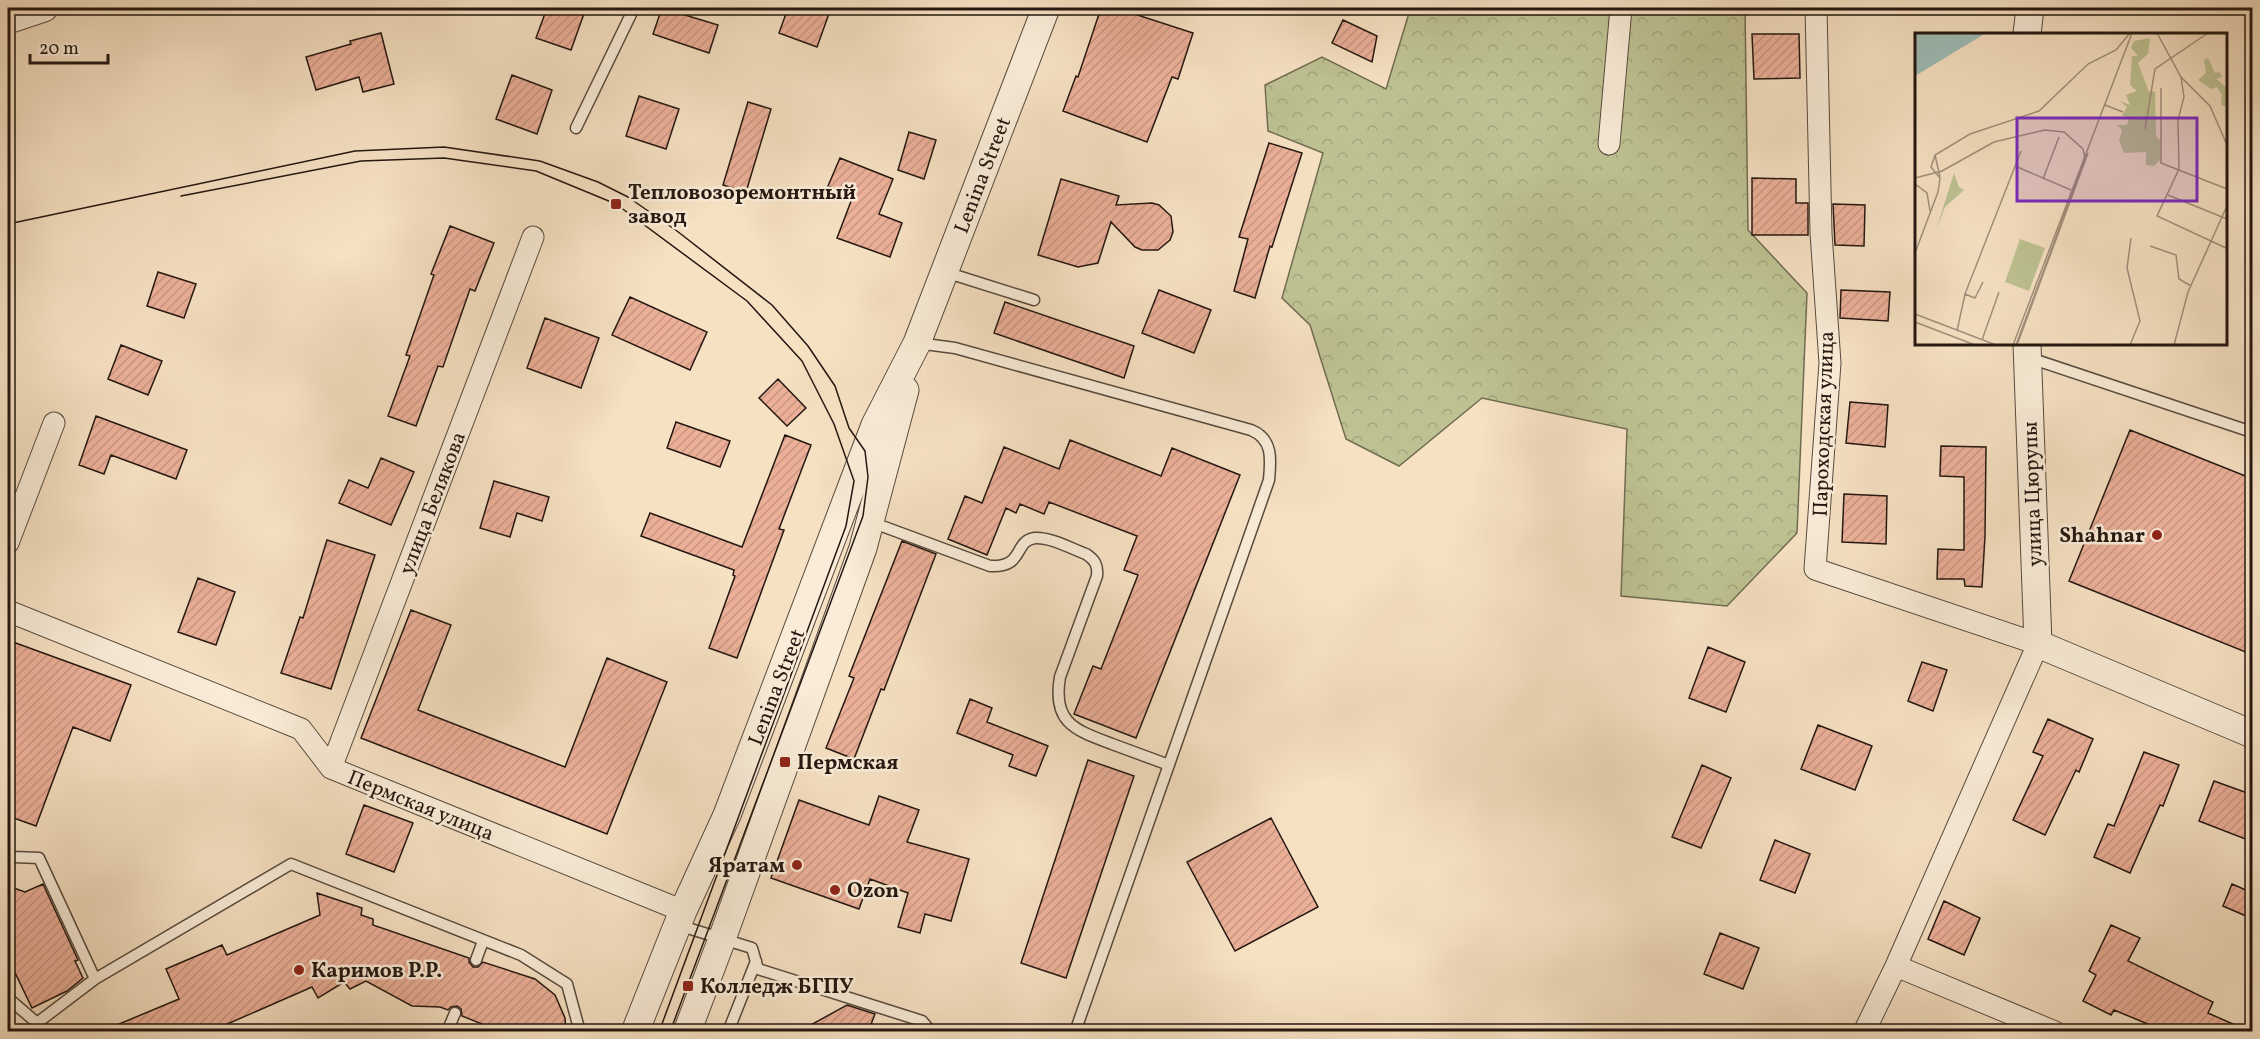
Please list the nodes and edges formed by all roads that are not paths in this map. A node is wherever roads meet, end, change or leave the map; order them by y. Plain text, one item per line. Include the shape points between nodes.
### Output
1 (44, 8) edge
2 (634, 8) edge
3 (1046, 8) edge
4 (1622, 8) edge
5 (1816, 8) edge
6 (2030, 8) edge
7 (8, 20) edge
8 (2027, 33) edge
9 (576, 128) dead end
10 (1609, 144) dead end
11 (532, 237) dead end
12 (945, 272) junction
13 (1034, 300) dead end
14 (917, 343) junction
15 (2027, 350) edge
16 (54, 423) dead end
17 (2253, 432) edge
18 (871, 522) junction
19 (8, 543) edge
20 (8, 611) edge
21 (2038, 644) junction
22 (2253, 734) edge
23 (1169, 765) junction
24 (331, 768) junction
25 (8, 854) edge
26 (680, 918) junction
27 (722, 939) junction
28 (483, 941) junction
29 (476, 960) dead end
30 (756, 961) junction
31 (1896, 966) junction
32 (95, 979) junction
33 (8, 998) edge
34 (455, 1013) dead end
35 (38, 1027) edge
36 (447, 1032) edge
37 (580, 1032) edge
38 (634, 1032) edge
39 (687, 1032) edge
40 (728, 1032) edge
41 (928, 1032) edge
42 (1075, 1032) edge
43 (1863, 1032) edge
44 (2055, 1032) edge

1 - 7 street
2 - 9 lane
3 - 12 street, Lenina Street
4 - 10 street
5 - 21 street, Пароходская улица via 1821,233 1830,363 1815,569
6 - 8 street
11 - 24 street, улица Белякова
12 - 13 lane
12 - 14 street, Lenina Street
14 - 18 street, Lenina Street
14 - 23 lane via 955,348 1251,430 1264,437 1269,446 1269,480
14 - 26 street, Lenina Street via 875,425 727,815
15 - 17 lane
15 - 21 street, улица Цюрупы
16 - 19 street
18 - 23 lane via 990,566 1011,562 1020,547 1038,538 1093,558 1097,576 1060,677 1060,707 1078,731
18 - 27 street, Lenina Street
20 - 24 street, Пермская улица via 301,729
21 - 22 street
21 - 31 street
23 - 42 lane
24 - 26 street, Пермская улица
25 - 32 lane via 39,858
26 - 27 lane
26 - 38 street, Lenina Street
27 - 30 lane via 752,948
27 - 39 street, Lenina Street
28 - 29 lane
28 - 32 lane via 291,864
28 - 37 lane via 521,956 567,984
30 - 40 lane
30 - 41 lane via 758,969 922,1021
31 - 43 street
31 - 44 street
32 - 35 lane
33 - 35 lane
34 - 36 lane

